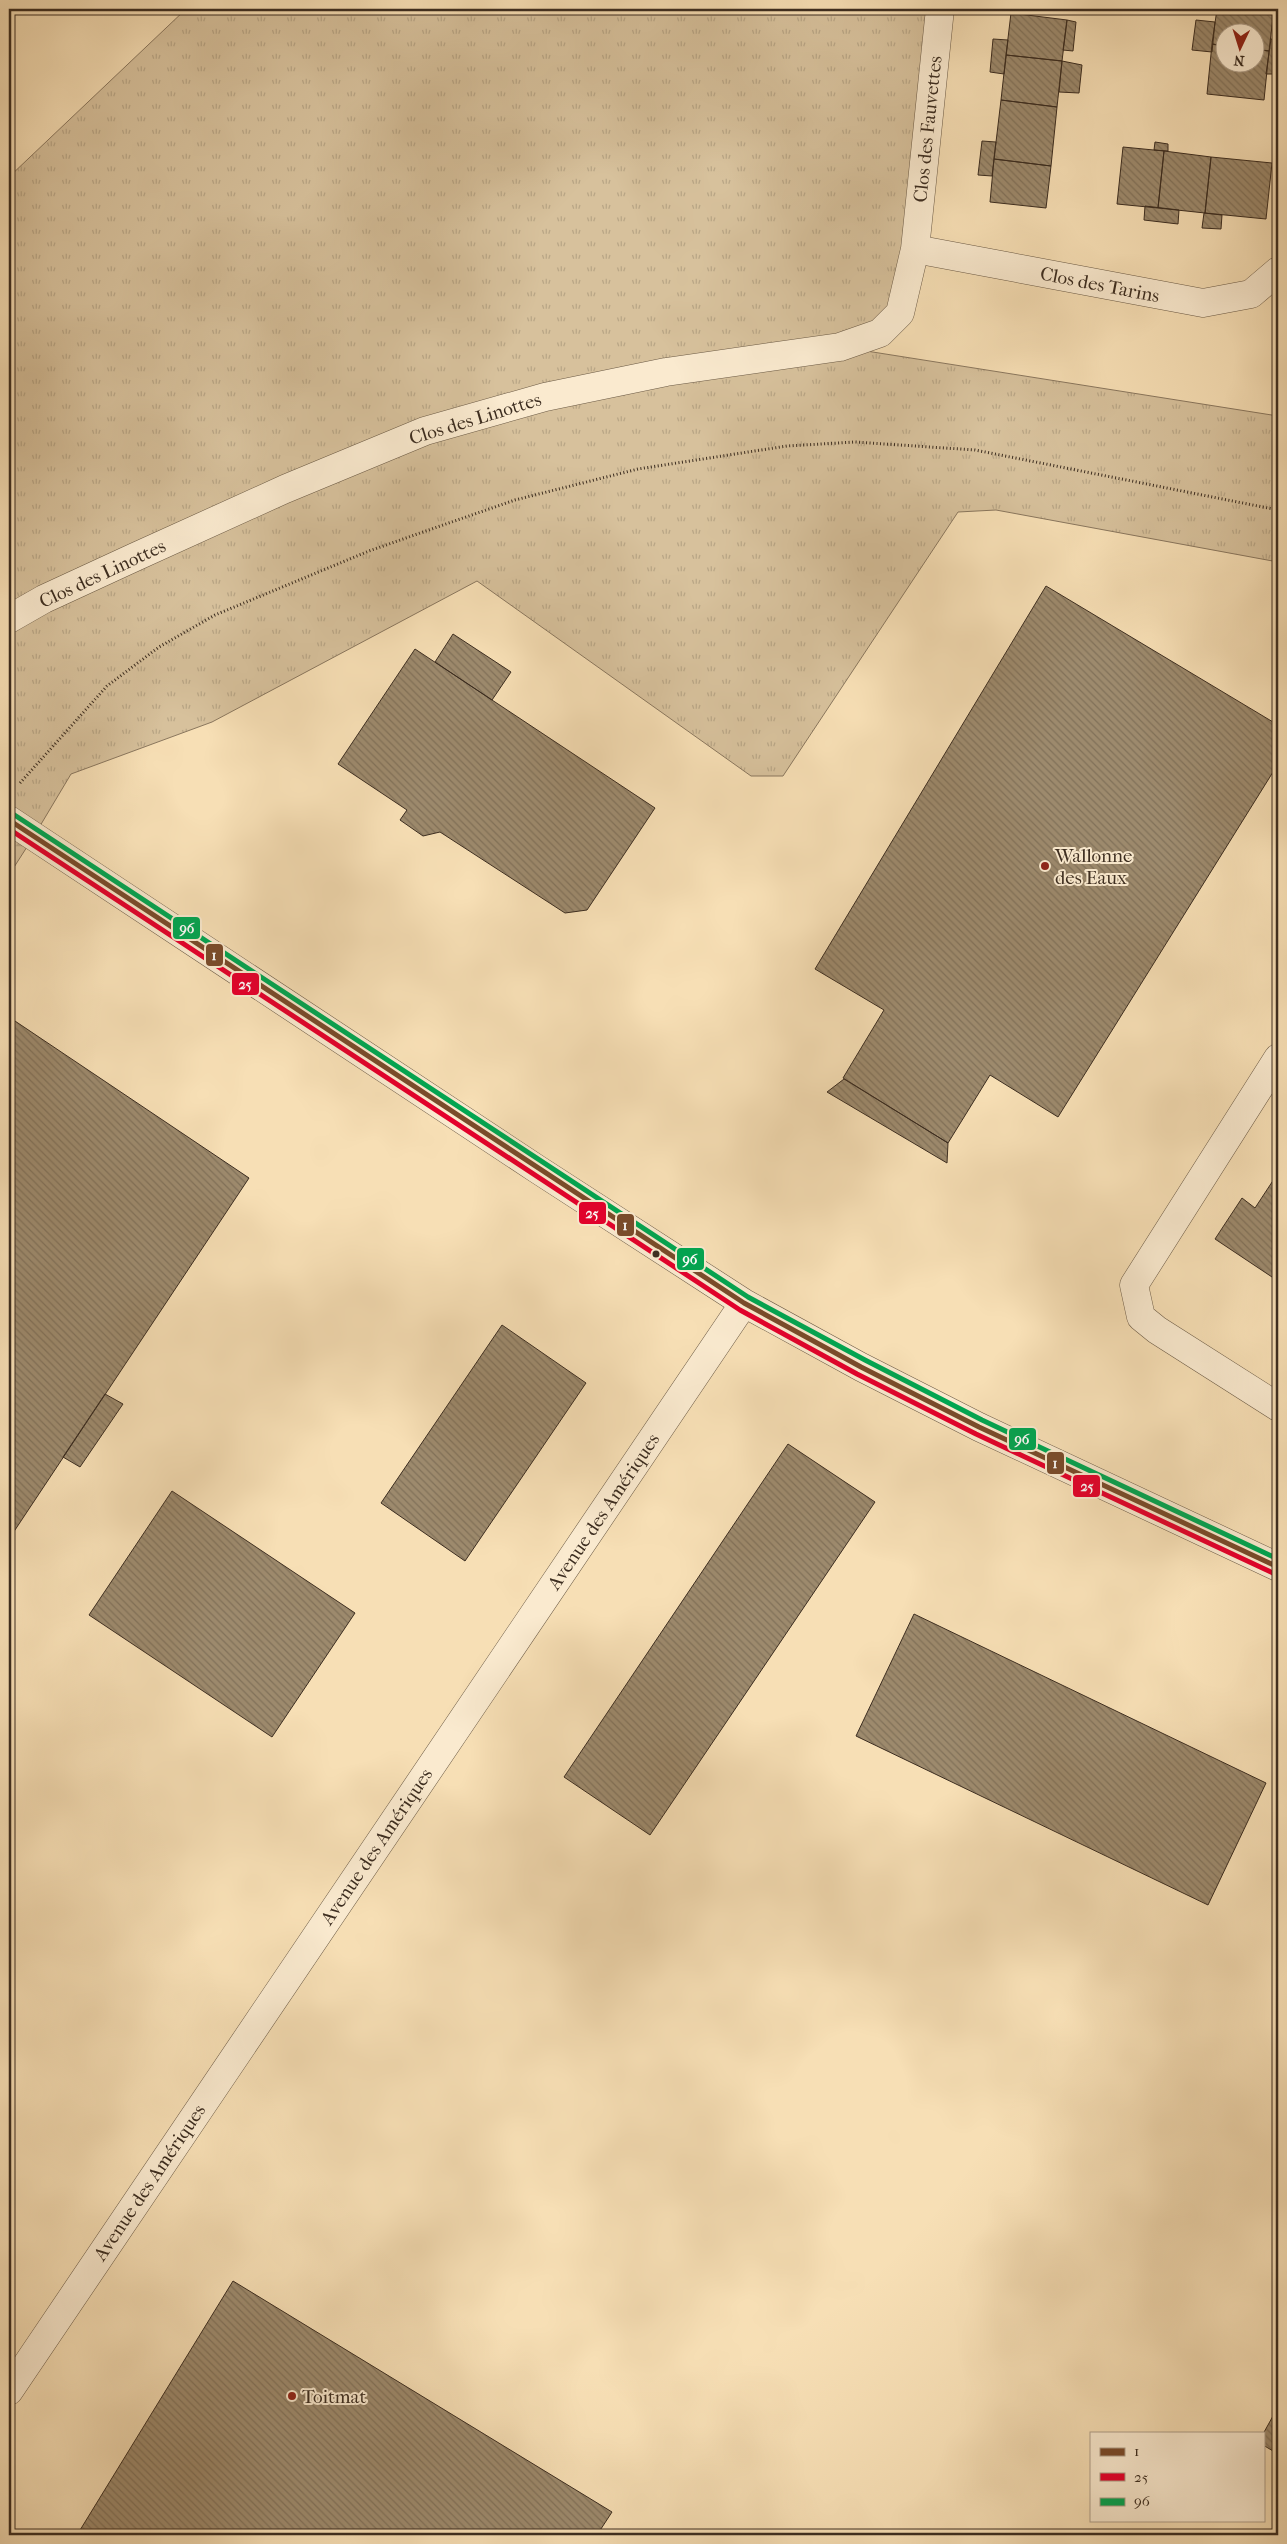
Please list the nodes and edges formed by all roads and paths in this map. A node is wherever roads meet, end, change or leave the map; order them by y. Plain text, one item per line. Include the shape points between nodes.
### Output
1 (940, 9) edge
2 (915, 249) junction
3 (1278, 271) edge
4 (1278, 510) edge
5 (9, 619) edge
6 (15, 788) dead end
7 (9, 820) edge
8 (1278, 1058) edge
9 (744, 1302) junction
10 (1278, 1407) edge
11 (1278, 1567) edge
12 (9, 2391) edge

1 - 2 street, Clos des Fauvettes
2 - 3 street, Clos des Tarins via 1203,303 1251,294
2 - 5 street, Clos des Linottes via 900,313 880,333 840,347 666,372 545,398 425,430 276,493 77,584
4 - 6 path via 975,450 855,442 786,446 638,469 523,498 443,525 369,551 215,615 159,647 107,686
7 - 9 street
8 - 10 street via 1134,1285 1141,1317
9 - 11 street via 979,1427
9 - 12 street, Avenue des Amériques

